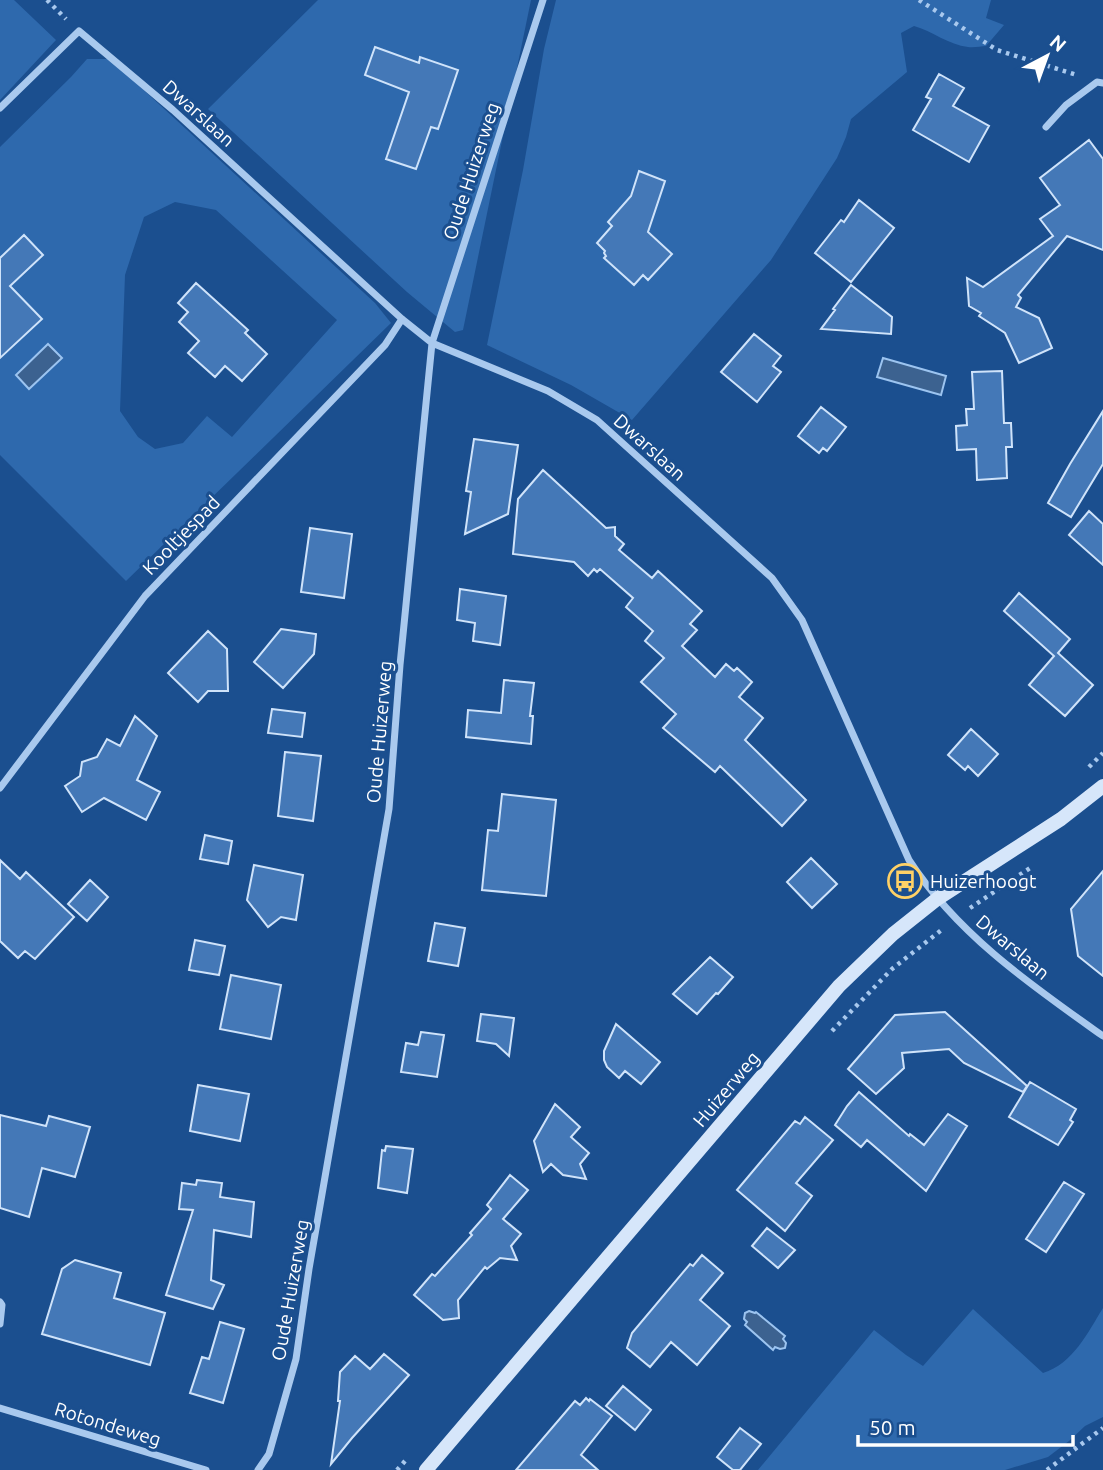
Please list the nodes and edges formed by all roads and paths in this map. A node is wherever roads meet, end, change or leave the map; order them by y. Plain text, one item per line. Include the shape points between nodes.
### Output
1 (47, 0) edge
2 (543, 0) edge
3 (919, 0) edge
4 (79, 31) junction
5 (1100, 82) edge
6 (0, 108) edge
7 (1046, 128) dead end
8 (402, 319) junction
9 (432, 343) junction
10 (1103, 786) edge
11 (0, 788) edge
12 (1041, 860) dead end
13 (937, 899) junction
14 (956, 919) junction
15 (831, 1032) dead end
16 (1103, 1035) edge
17 (0, 1301) edge
18 (0, 1324) edge
19 (0, 1408) edge
20 (1103, 1428) edge
21 (206, 1470) edge
22 (258, 1470) edge
23 (426, 1470) edge
24 (1047, 1470) edge

1 - 4 path
2 - 9 street, Oude Huizerweg
3 - 5 path via 997,50
4 - 6 street
4 - 8 street, Dwarslaan via 173,110
5 - 7 street via 1066,105
8 - 9 street, Dwarslaan
8 - 11 street, Kooltjespad via 385,345 145,596
9 - 13 street, Dwarslaan via 548,391 597,421 772,578 802,620 909,860
9 - 22 street, Oude Huizerweg via 388,809 296,1359 269,1454
10 - 13 main road, Huizerweg
12 - 14 path
13 - 14 street, Dwarslaan
13 - 23 main road, Huizerweg via 839,986
14 - 15 path via 892,969
14 - 16 street, Dwarslaan via 1022,979
17 - 18 street
19 - 21 street, Rotondeweg
20 - 24 path

